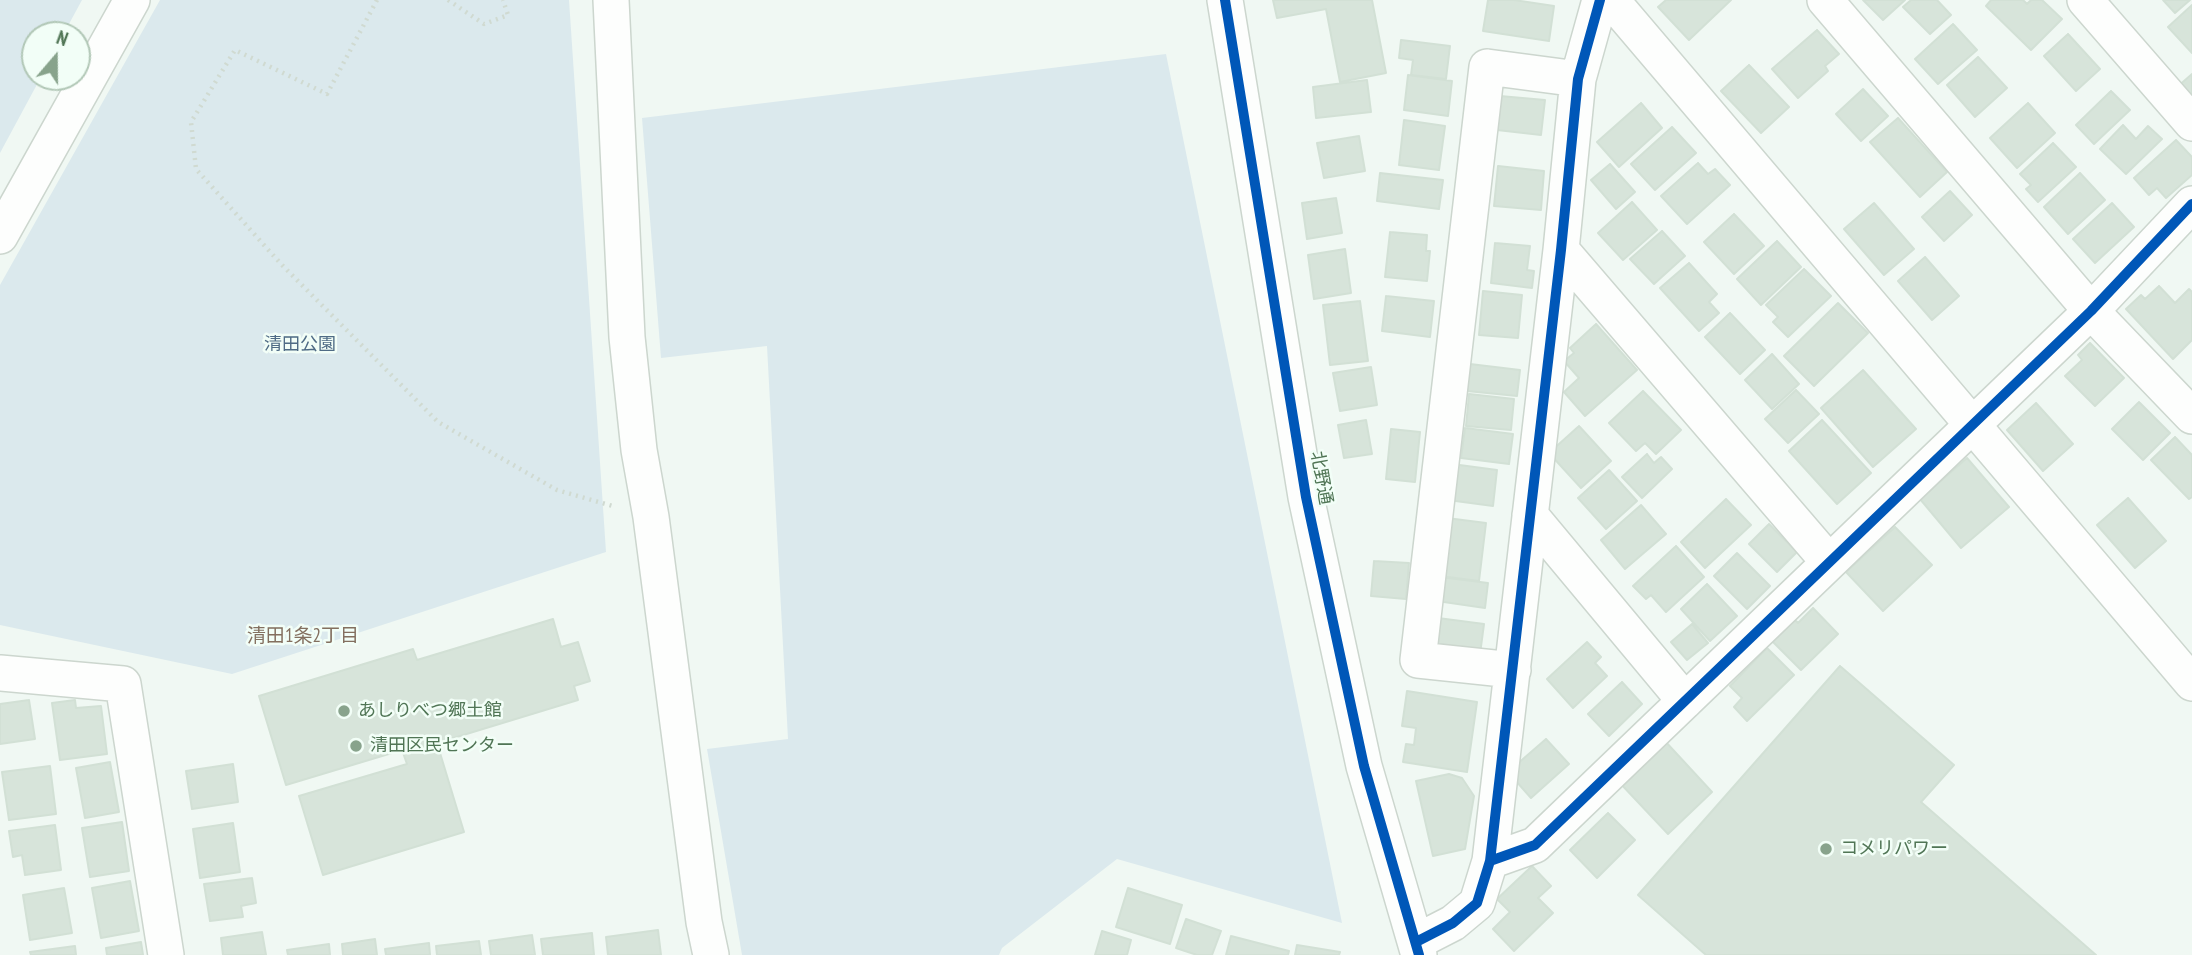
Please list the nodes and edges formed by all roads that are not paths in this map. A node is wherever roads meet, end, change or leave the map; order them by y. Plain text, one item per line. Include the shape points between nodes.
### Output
1 (132, 0) edge
2 (611, 0) edge
3 (1225, 0) edge
4 (1825, 0) edge
5 (2085, 0) edge
6 (1611, 4) edge
7 (1578, 79) junction
8 (2192, 123) edge
9 (2192, 204) edge
10 (0, 236) edge
11 (1561, 250) junction
12 (2091, 311) junction
13 (2192, 416) edge
14 (1973, 424) junction
15 (1530, 515) junction
16 (1829, 562) junction
17 (1513, 670) junction
18 (0, 673) edge
19 (2192, 683) edge
20 (1685, 701) junction
21 (1490, 861) junction
22 (1418, 949) edge
23 (166, 955) edge
24 (712, 955) edge

1 - 10 street
2 - 24 street via 627,337 639,450
3 - 22 street, 北野通 via 1306,497 1364,766
4 - 12 street
5 - 8 street
6 - 7 street
6 - 14 street
7 - 11 street
7 - 17 street via 1487,67 1418,660
9 - 12 street
11 - 15 street
11 - 16 street
12 - 13 street
12 - 14 street
14 - 16 street
14 - 19 street
15 - 17 street
15 - 20 street
16 - 20 street
17 - 21 street
18 - 23 street via 122,684
20 - 21 street via 1535,845
21 - 22 street via 1476,903

